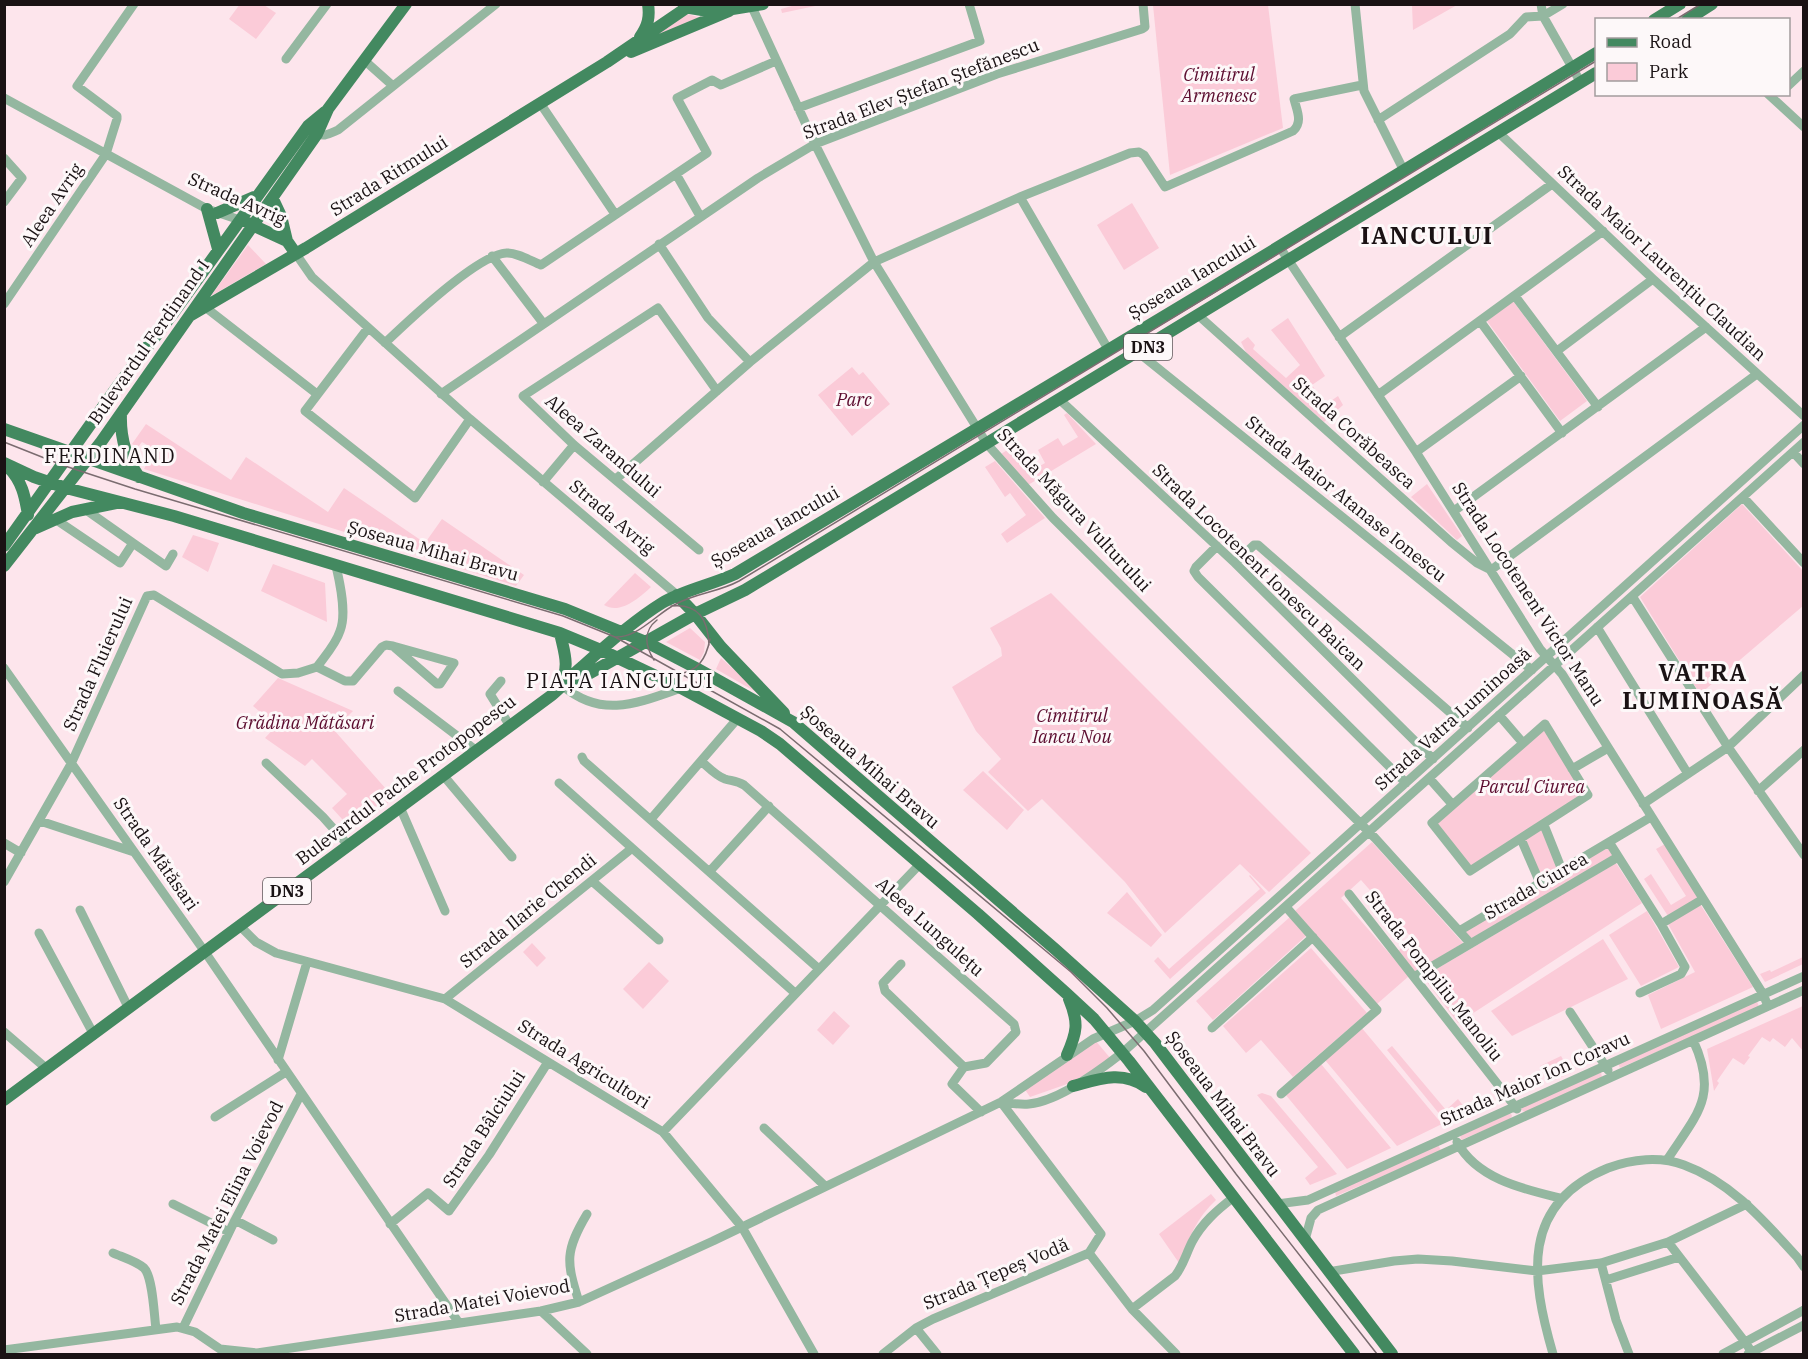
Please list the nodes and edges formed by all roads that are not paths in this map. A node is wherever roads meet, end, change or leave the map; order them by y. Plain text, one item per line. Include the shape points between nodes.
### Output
1 (134, 4) edge
2 (327, 4) edge
3 (406, 4) edge
4 (496, 4) edge
5 (648, 4) edge
6 (969, 4) edge
7 (1143, 4) edge
8 (1355, 4) edge
9 (1541, 4) edge
10 (1563, 4) edge
11 (1680, 4) edge
12 (1712, 4) edge
13 (686, 6) edge
14 (757, 6) edge
15 (729, 11) junction
16 (1543, 16) junction
17 (1657, 18) edge
18 (1690, 18) edge
19 (633, 44) junction
20 (1595, 54) edge
21 (286, 59) dead end
22 (364, 60) junction
23 (776, 61) junction
24 (608, 62) junction
25 (1573, 67) junction
26 (1803, 71) edge
27 (1595, 74) edge
28 (1581, 82) junction
29 (1790, 84) edge
30 (392, 85) junction
31 (1362, 85) junction
32 (1774, 96) edge
33 (4, 98) edge
34 (540, 103) junction
35 (798, 108) junction
36 (1378, 120) junction
37 (1803, 127) edge
38 (313, 130) junction
39 (1498, 133) junction
40 (815, 144) junction
41 (106, 154) junction
42 (4, 158) edge
43 (1404, 171) junction
44 (676, 174) junction
45 (1552, 184) junction
46 (258, 195) junction
47 (1020, 197) junction
48 (273, 199) junction
49 (4, 202) edge
50 (212, 211) junction
51 (615, 214) junction
52 (700, 216) junction
53 (240, 219) junction
54 (254, 225) junction
55 (1604, 231) junction
56 (287, 241) junction
57 (659, 244) junction
58 (1279, 246) junction
59 (218, 249) junction
60 (296, 254) junction
61 (492, 256) junction
62 (1288, 261) junction
63 (874, 262) junction
64 (1653, 279) junction
65 (1515, 296) junction
66 (4, 304) edge
67 (205, 307) junction
68 (1199, 316) junction
69 (187, 318) junction
70 (1480, 321) junction
71 (543, 323) junction
72 (1706, 327) junction
73 (368, 328) junction
74 (1339, 337) junction
75 (385, 343) junction
76 (1108, 349) junction
77 (1557, 351) junction
78 (1139, 353) junction
79 (750, 362) junction
80 (1757, 374) junction
81 (1521, 376) junction
82 (717, 391) junction
83 (317, 394) junction
84 (441, 394) junction
85 (1378, 395) junction
86 (1060, 400) junction
87 (1598, 407) junction
88 (121, 414) junction
89 (1803, 416) edge
90 (470, 419) junction
91 (1803, 425) edge
92 (4, 429) edge
93 (976, 429) junction
94 (1562, 433) junction
95 (1803, 442) edge
96 (987, 444) junction
97 (574, 445) junction
98 (1416, 452) junction
99 (1792, 452) junction
100 (71, 453) junction
101 (89, 458) junction
102 (4, 463) edge
103 (1803, 464) edge
104 (139, 477) junction
105 (616, 479) junction
106 (543, 482) junction
107 (49, 483) junction
108 (66, 488) junction
109 (1743, 496) junction
110 (123, 502) junction
111 (1454, 511) junction
112 (88, 512) dead end
113 (28, 515) junction
114 (55, 519) junction
115 (31, 530) junction
116 (133, 543) junction
117 (6, 544) edge
118 (1217, 546) junction
119 (699, 550) dead end
120 (173, 554) dead end
121 (1235, 563) junction
122 (1803, 563) edge
123 (4, 566) edge
124 (336, 566) junction
125 (1491, 570) junction
126 (677, 595) junction
127 (1632, 596) junction
128 (718, 603) junction
129 (695, 614) junction
130 (1598, 627) junction
131 (622, 632) junction
132 (560, 633) junction
133 (710, 633) junction
134 (646, 642) junction
135 (393, 646) junction
136 (601, 650) junction
137 (617, 657) junction
138 (1548, 657) junction
139 (1555, 665) junction
140 (317, 667) junction
141 (4, 668) edge
142 (1532, 670) junction
143 (1803, 675) edge
144 (501, 681) dead end
145 (566, 684) junction
146 (681, 688) junction
147 (398, 691) dead end
148 (552, 695) junction
149 (1499, 716) junction
150 (738, 718) junction
151 (793, 722) junction
152 (510, 726) junction
153 (1468, 728) junction
154 (1523, 743) junction
155 (1728, 747) junction
156 (1608, 748) junction
157 (477, 751) junction
158 (1803, 752) edge
159 (582, 757) dead end
160 (1433, 759) junction
161 (701, 761) junction
162 (266, 763) dead end
163 (72, 764) junction
164 (1572, 769) junction
165 (1688, 774) junction
166 (443, 775) junction
167 (1429, 778) junction
168 (559, 783) dead end
169 (1406, 783) junction
170 (1758, 791) junction
171 (1452, 804) junction
172 (1643, 804) junction
173 (769, 806) junction
174 (400, 807) junction
175 (1651, 817) junction
176 (651, 819) junction
177 (40, 821) junction
178 (1361, 824) junction
179 (1544, 825) junction
180 (1369, 833) junction
181 (1521, 839) junction
182 (1608, 842) junction
183 (4, 843) edge
184 (348, 845) junction
185 (632, 849) junction
186 (134, 852) junction
187 (21, 853) junction
188 (1803, 855) edge
189 (512, 857) dead end
190 (1618, 857) junction
191 (920, 864) junction
192 (1562, 870) junction
193 (710, 871) junction
194 (592, 881) junction
195 (4, 882) edge
196 (1540, 883) junction
197 (1348, 894) dead end
198 (1703, 899) junction
199 (881, 905) junction
200 (1286, 907) junction
201 (80, 910) dead end
202 (446, 911) dead end
203 (1661, 924) junction
204 (240, 926) junction
205 (1459, 931) junction
206 (39, 933) dead end
207 (1313, 937) junction
208 (659, 940) dead end
209 (1470, 943) junction
210 (205, 952) junction
211 (307, 962) junction
212 (901, 964) dead end
213 (819, 969) junction
214 (1803, 976) edge
215 (1414, 977) junction
216 (1803, 990) edge
217 (795, 993) junction
218 (1066, 993) junction
219 (1640, 993) dead end
220 (1763, 994) junction
221 (445, 999) junction
222 (1768, 1006) junction
223 (129, 1009) junction
224 (1570, 1012) dead end
225 (1135, 1021) junction
226 (1119, 1028) joint
227 (1212, 1028) dead end
228 (4, 1032) edge
229 (1106, 1032) junction
230 (1146, 1033) junction
231 (94, 1035) junction
232 (1693, 1040) junction
233 (1133, 1044) joint
234 (1122, 1053) junction
235 (1067, 1055) junction
236 (278, 1060) junction
237 (548, 1062) junction
238 (1606, 1065) junction
239 (964, 1067) junction
240 (47, 1069) junction
241 (286, 1072) junction
242 (1611, 1077) junction
243 (1073, 1086) junction
244 (1153, 1092) junction
245 (301, 1094) junction
246 (1281, 1094) dead end
247 (4, 1100) edge
248 (1001, 1102) junction
249 (1515, 1106) junction
250 (981, 1112) junction
251 (215, 1117) dead end
252 (1521, 1118) junction
253 (764, 1128) dead end
254 (663, 1132) junction
255 (1453, 1134) junction
256 (1459, 1146) junction
257 (1667, 1160) junction
258 (825, 1186) junction
259 (1234, 1197) junction
260 (1560, 1198) junction
261 (173, 1204) dead end
262 (1277, 1204) junction
263 (1747, 1204) junction
264 (587, 1214) dead end
265 (235, 1220) junction
266 (390, 1224) junction
267 (742, 1227) junction
268 (229, 1232) junction
269 (273, 1240) dead end
270 (1305, 1240) junction
271 (1668, 1242) junction
272 (113, 1253) dead end
273 (1089, 1253) junction
274 (1678, 1257) junction
275 (1601, 1263) junction
276 (1803, 1267) edge
277 (1537, 1271) junction
278 (1328, 1272) junction
279 (1606, 1280) junction
280 (579, 1302) junction
281 (1132, 1309) junction
282 (1803, 1310) edge
283 (541, 1311) junction
284 (459, 1323) junction
285 (1803, 1324) edge
286 (183, 1328) junction
287 (916, 1328) junction
288 (156, 1329) junction
289 (1745, 1342) junction
290 (4, 1350) edge
291 (935, 1351) edge
292 (285, 1352) edge
293 (221, 1353) edge
294 (586, 1354) edge
295 (814, 1354) edge
296 (883, 1354) edge
297 (1176, 1354) edge
298 (1354, 1354) edge
299 (1392, 1354) edge
300 (1550, 1354) edge
301 (1629, 1354) edge
302 (1723, 1354) edge
303 (1750, 1354) edge

1 - 41 street, Aleea Avrig via 77,86 117,116
2 - 21 street
3 - 22 main road, Bulevardul Ferdinand I
4 - 30 street
5 - 19 main road via 646,28
6 - 35 street, Strada Elev Ștefan Ștefănescu via 980,41
7 - 40 street, Strada Elev Ștefan Ștefănescu via 1142,29 997,74
8 - 31 street
9 - 16 street
10 - 16 street
11 - 17 main road
12 - 18 main road
13 - 15 main road via 702,11
13 - 19 main road, Strada Ritmului
14 - 15 main road
14 - 23 street, Strada Măgura Vulturului
15 - 24 main road, Strada Ritmului
16 - 25 street
16 - 36 street via 1526,17 1510,34
19 - 24 main road, Strada Ritmului
20 - 25 main road, Șoseaua Iancului / DN3
22 - 30 street
22 - 38 main road, Bulevardul Ferdinand I
23 - 35 street, Strada Măgura Vulturului
23 - 44 street via 720,85 712,80 677,98 707,153
24 - 34 main road, Strada Ritmului
25 - 28 street
25 - 43 main road, Șoseaua Iancului / DN3
26 - 29 street
27 - 28 main road, Șoseaua Iancului / DN3
28 - 39 main road, Șoseaua Iancului / DN3
30 - 38 street via 338,130 325,135
31 - 36 street
31 - 47 street via 1294,99 1299,122 1293,131 1165,187 1144,155 1135,152
32 - 37 street
33 - 41 street, Strada Avrig
34 - 51 street
34 - 60 main road, Strada Ritmului
35 - 40 street, Strada Măgura Vulturului
36 - 43 street
38 - 46 main road, Bulevardul Ferdinand I
38 - 48 main road, Bulevardul Ferdinand I
39 - 45 street, Strada Maior Laurențiu Claudian
39 - 62 main road, Șoseaua Iancului / DN3
40 - 52 street, Strada Elev Ștefan Ștefănescu
40 - 63 street, Strada Măgura Vulturului
41 - 50 street, Strada Avrig
41 - 66 street, Aleea Avrig
42 - 49 street via 22,178
43 - 58 main road, Șoseaua Iancului / DN3
44 - 51 street
44 - 52 street
45 - 55 street, Strada Maior Laurențiu Claudian
45 - 74 street
46 - 50 main road
46 - 53 main road, Bulevardul Ferdinand I
47 - 63 street
47 - 76 street
48 - 54 main road, Bulevardul Ferdinand I
48 - 56 main road
50 - 53 street, Strada Avrig
50 - 59 main road
51 - 61 street via 541,265 508,252
52 - 57 street, Strada Elev Ștefan Ștefănescu
53 - 54 main road, Strada Avrig
53 - 59 main road, Bulevardul Ferdinand I
54 - 56 main road, Strada Avrig
54 - 69 main road, Bulevardul Ferdinand I
55 - 64 street, Strada Maior Laurențiu Claudian
55 - 65 street
56 - 60 main road, Strada Avrig
57 - 71 street, Strada Elev Ștefan Ștefănescu
57 - 79 street via 697,304
58 - 62 street, Strada Locotenent Victor Manu
58 - 76 main road, Șoseaua Iancului / DN3
59 - 100 main road, Bulevardul Ferdinand I
60 - 67 main road, Strada Ritmului
60 - 73 street, Strada Avrig via 312,277
61 - 71 street
61 - 75 street via 423,306
62 - 68 main road, Șoseaua Iancului / DN3
62 - 74 street, Strada Locotenent Victor Manu
63 - 79 street
63 - 93 street, Strada Măgura Vulturului
64 - 72 street, Strada Maior Laurențiu Claudian
64 - 77 street
65 - 70 street
65 - 77 street
67 - 69 main road, Strada Ritmului
67 - 83 street, Bulevardul Ferdinand I
68 - 78 main road, Șoseaua Iancului / DN3
68 - 125 street, Strada Corăbeasca via 1451,542
69 - 88 main road, Bulevardul Ferdinand I
70 - 81 street
70 - 85 street
71 - 84 street, Strada Elev Ștefan Ștefănescu
72 - 80 street, Strada Maior Laurențiu Claudian
72 - 87 street
73 - 75 street, Strada Avrig
73 - 83 street
74 - 85 street, Strada Locotenent Victor Manu
75 - 84 street, Strada Avrig
76 - 93 main road, Șoseaua Iancului / DN3
77 - 87 street
78 - 86 main road, Șoseaua Iancului / DN3
78 - 142 street, Strada Maior Atanase Ionescu
79 - 82 street
80 - 89 street, Strada Maior Laurențiu Claudian
80 - 125 street
81 - 94 street
81 - 98 street
82 - 97 street, Aleea Zarandului via 657,309 523,396
82 - 105 street
83 - 90 street via 305,411 415,498
84 - 90 street, Strada Avrig
85 - 98 street, Strada Locotenent Victor Manu
86 - 96 main road, Șoseaua Iancului / DN3
86 - 118 street, Strada Locotenent Ionescu Baican
87 - 94 street
88 - 101 main road, Bulevardul Ferdinand I
88 - 104 main road via 122,439
90 - 106 street, Strada Avrig
91 - 138 street, Strada Vatra Luminoasă
92 - 100 main road, Șoseaua Mihai Bravu
93 - 96 street, Strada Măgura Vulturului
93 - 126 main road, Șoseaua Iancului / DN3 via 735,574
94 - 111 street
95 - 99 street, Strada Vatra Luminoasă
96 - 128 main road, Șoseaua Iancului / DN3
96 - 178 street, Strada Măgura Vulturului via 1053,518
97 - 105 street, Aleea Zarandului
97 - 106 street
98 - 111 street, Strada Locotenent Victor Manu
99 - 103 street
99 - 109 street, Strada Vatra Luminoasă
100 - 101 main road, Șoseaua Mihai Bravu
100 - 107 main road, Bulevardul Ferdinand I
101 - 104 main road, Șoseaua Mihai Bravu
101 - 108 main road, Bulevardul Ferdinand I
102 - 107 main road
102 - 113 main road via 23,489
104 - 131 main road, Șoseaua Mihai Bravu via 324,538 548,603
105 - 119 street, Aleea Zarandului
106 - 126 street, Strada Avrig
107 - 108 main road
107 - 113 main road, Bulevardul Ferdinand I
108 - 110 main road
108 - 115 main road, Bulevardul Ferdinand I
109 - 122 street
109 - 127 street, Strada Vatra Luminoasă
110 - 114 main road via 85,508
110 - 124 main road
111 - 125 street, Strada Locotenent Victor Manu
112 - 116 street
113 - 117 main road, Bulevardul Ferdinand I
114 - 115 main road
114 - 116 street via 120,563
115 - 117 main road
115 - 123 main road, Bulevardul Ferdinand I
116 - 120 street via 166,566
118 - 121 street, Strada Locotenent Ionescu Baican
118 - 169 street via 1196,567 1198,577
121 - 153 street via 1258,545
121 - 160 street, Strada Locotenent Ionescu Baican
124 - 132 main road
124 - 140 street via 343,621
125 - 138 street, Strada Locotenent Victor Manu
126 - 129 main road
126 - 131 main road, DN3
127 - 130 street, Strada Vatra Luminoasă
127 - 155 street
128 - 129 main road, Șoseaua Iancului / DN3
128 - 133 main road
129 - 133 main road
129 - 134 main road, DN3
130 - 139 street, Strada Vatra Luminoasă
130 - 165 street
131 - 134 main road, Șoseaua Mihai Bravu
131 - 136 main road, DN3
132 - 136 main road
132 - 148 main road via 567,671
133 - 151 main road
134 - 137 main road, DN3
134 - 151 main road, Șoseaua Mihai Bravu
135 - 135 street via 454,663 441,684 437,684
135 - 140 street via 382,647 353,681
136 - 137 main road
136 - 145 main road, Bulevardul Pache Protopopescu / DN3
137 - 145 main road, Bulevardul Pache Protopopescu / DN3
137 - 146 main road
138 - 139 street, Strada Locotenent Victor Manu
138 - 142 street, Strada Vatra Luminoasă
139 - 149 street, Strada Vatra Luminoasă
139 - 156 street, Strada Locotenent Victor Manu
140 - 163 street, Strada Fluierului via 292,674 278,673 147,596
141 - 163 street, Strada Mătăsari
142 - 153 street, Strada Vatra Luminoasă
143 - 155 street
144 - 152 street via 489,694
145 - 146 street via 581,699 604,706 639,702
145 - 148 main road, Bulevardul Pache Protopopescu / DN3
146 - 150 main road
147 - 157 street
148 - 152 main road, Bulevardul Pache Protopopescu / DN3
149 - 154 street
149 - 167 street, Strada Vatra Luminoasă
150 - 161 street
150 - 191 main road via 780,744
151 - 225 main road, Șoseaua Mihai Bravu
152 - 157 main road, Bulevardul Pache Protopopescu / DN3
153 - 160 street, Strada Vatra Luminoasă
154 - 164 street via 1545,724
154 - 171 street
155 - 165 street
155 - 170 street
156 - 164 street
156 - 172 street, Strada Locotenent Victor Manu
157 - 166 main road, Bulevardul Pache Protopopescu / DN3
158 - 170 street
159 - 176 street
160 - 169 street, Strada Vatra Luminoasă
161 - 173 street, Aleea Lungulețu via 720,776 737,780
161 - 176 street
162 - 184 street
163 - 177 street, Strada Fluierului
163 - 186 street, Strada Mătăsari
164 - 179 street via 1588,795
165 - 172 street
166 - 174 main road, Bulevardul Pache Protopopescu / DN3
166 - 189 street
167 - 171 street
167 - 180 street, Strada Vatra Luminoasă
168 - 185 street
169 - 178 street, Strada Vatra Luminoasă
170 - 188 street
171 - 181 street via 1432,823 1470,871
172 - 175 street, Strada Locotenent Victor Manu
173 - 193 street
173 - 199 street, Aleea Lungulețu
174 - 184 main road, Bulevardul Pache Protopopescu / DN3
174 - 202 street
175 - 182 street, Strada Ciurea
175 - 198 street, Strada Locotenent Victor Manu
176 - 193 street
177 - 186 street
177 - 187 street, Strada Fluierului
178 - 180 street, Strada Măgura Vulturului
178 - 225 street, Strada Vatra Luminoasă via 1154,1010
179 - 181 street
179 - 192 street, Strada Ciurea
180 - 200 street, Strada Vatra Luminoasă
180 - 205 street
181 - 196 street, Strada Ciurea
182 - 190 street
182 - 192 street, Strada Ciurea
183 - 187 street
184 - 204 main road, Bulevardul Pache Protopopescu / DN3
185 - 194 street, Strada Ilarie Chendi
185 - 217 street
186 - 210 street, Strada Mătăsari
187 - 195 street, Strada Fluierului
190 - 203 street
190 - 209 street, Strada Ciurea
191 - 199 street
191 - 218 main road
192 - 196 street, Strada Ciurea
193 - 213 street
194 - 208 street
194 - 221 street, Strada Ilarie Chendi
196 - 205 street, Strada Ciurea
197 - 215 street, Strada Pompiliu Manoliu
198 - 203 street
198 - 220 street, Strada Locotenent Victor Manu
199 - 213 street
199 - 239 street, Aleea Lungulețu via 1017,1028 986,1063
200 - 207 street
200 - 230 street, Strada Vatra Luminoasă
201 - 223 street
203 - 219 street via 1685,967 1681,974
204 - 210 main road, Bulevardul Pache Protopopescu / DN3
204 - 211 street, Strada Agricultori via 265,948
205 - 209 street
206 - 231 street
207 - 227 street
207 - 246 street via 1377,1010
209 - 215 street, Strada Ciurea
210 - 223 main road, Bulevardul Pache Protopopescu / DN3
210 - 236 street, Strada Mătăsari
211 - 221 street, Strada Agricultori
211 - 236 street
212 - 239 street via 884,982 885,991
213 - 217 street
214 - 220 street, Strada Maior Ion Coravu
215 - 249 street, Strada Pompiliu Manoliu
216 - 222 street, Strada Maior Ion Coravu
217 - 254 street
218 - 229 main road
218 - 235 main road via 1077,1022
220 - 222 street, Strada Locotenent Victor Manu
220 - 238 street, Strada Maior Ion Coravu
221 - 237 street, Strada Agricultori
222 - 232 street, Strada Maior Ion Coravu
223 - 231 main road, Bulevardul Pache Protopopescu / DN3
224 - 238 street
225 - 226 street, Strada Vatra Luminoasă
225 - 230 main road, Șoseaua Mihai Bravu
226 - 229 street, Strada Matei Voievod
228 - 240 street
229 - 234 main road
229 - 235 street, Strada Matei Voievod
230 - 233 street, Strada Vatra Luminoasă
230 - 262 main road, Șoseaua Mihai Bravu
231 - 240 main road, Bulevardul Pache Protopopescu / DN3
232 - 242 street, Strada Maior Ion Coravu
232 - 257 street via 1702,1064 1702,1105
233 - 234 street, Strada Matei Voievod
234 - 243 street, Strada Matei Voievod
234 - 244 main road
235 - 248 street, Strada Matei Voievod
236 - 241 street, Strada Mătăsari
237 - 254 street, Strada Agricultori
237 - 266 street, Strada Bâlciului via 449,1211 428,1193
238 - 242 street
238 - 249 street, Strada Maior Ion Coravu
239 - 250 street via 952,1086
240 - 247 main road, Bulevardul Pache Protopopescu / DN3
241 - 245 street, Strada Mătăsari
241 - 251 street
242 - 252 street, Strada Maior Ion Coravu
243 - 244 main road via 1118,1076 1134,1080
243 - 248 street, Strada Matei Voievod via 1039,1102
244 - 259 main road
245 - 265 street, Strada Matei Elina Voievod
245 - 266 street, Strada Mătăsari
248 - 250 street, Strada Matei Voievod
248 - 273 street, Strada Țepeș Vodă via 1101,1234
249 - 252 street, Strada Pompiliu Manoliu
249 - 255 street, Strada Maior Ion Coravu
250 - 258 street, Strada Matei Voievod
252 - 256 street, Strada Maior Ion Coravu
253 - 258 street
254 - 267 street, Strada Agricultori
255 - 256 street
255 - 262 street, Strada Maior Ion Coravu via 1308,1200
256 - 260 street via 1488,1173
256 - 270 street, Strada Maior Ion Coravu via 1318,1210 1311,1218
257 - 260 street via 1613,1166 1580,1182
257 - 263 street via 1696,1170
258 - 267 street, Strada Matei Voievod
259 - 281 street via 1203,1224 1175,1276
259 - 298 main road
260 - 277 street via 1543,1232
261 - 268 street
262 - 270 main road, Șoseaua Mihai Bravu
263 - 271 street
263 - 276 street
264 - 280 street via 575,1234 568,1260
265 - 268 street, Strada Matei Elina Voievod
265 - 269 street
266 - 284 street, Strada Mătăsari
267 - 280 street, Strada Matei Voievod
267 - 295 street, Strada Agricultori
268 - 286 street, Strada Matei Elina Voievod
270 - 278 main road, Șoseaua Mihai Bravu
271 - 274 street
271 - 275 street
272 - 288 street via 146,1270
273 - 281 street
273 - 287 street, Strada Țepeș Vodă
274 - 279 street
274 - 289 street
275 - 277 street
275 - 279 street
277 - 278 street via 1418,1259
277 - 300 street
278 - 299 main road, Șoseaua Mihai Bravu
279 - 301 street
280 - 283 street, Strada Matei Voievod
281 - 297 street
282 - 289 street
283 - 284 street, Strada Matei Voievod
283 - 294 street
284 - 292 street, Strada Matei Voievod
285 - 303 street
286 - 288 street, Strada Matei Voievod
286 - 293 street, Strada Matei Voievod via 201,1335
287 - 291 street
287 - 296 street, Strada Țepeș Vodă
288 - 290 street, Strada Matei Voievod
289 - 302 street
289 - 303 street
292 - 293 street, Strada Matei Voievod

